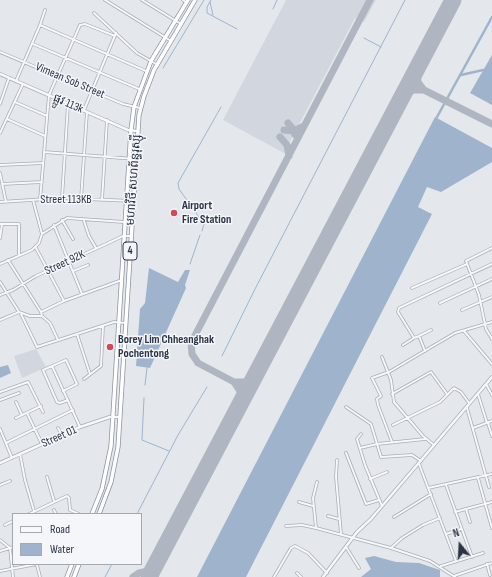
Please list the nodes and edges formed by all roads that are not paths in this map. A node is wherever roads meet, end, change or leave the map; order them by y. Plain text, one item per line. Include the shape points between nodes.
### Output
1 (105, 0) edge
2 (112, 0) edge
3 (142, 0) edge
4 (195, 0) edge
5 (186, 1) edge
6 (110, 3) junction
7 (45, 10) dead end
8 (94, 13) dead end
9 (175, 21) junction
10 (181, 24) junction
11 (40, 25) junction
12 (116, 35) junction
13 (165, 37) junction
14 (73, 40) junction
15 (170, 41) junction
16 (33, 44) junction
17 (0, 52) edge
18 (108, 54) junction
19 (65, 58) junction
20 (151, 61) junction
21 (25, 63) junction
22 (156, 64) junction
23 (146, 71) junction
24 (100, 73) junction
25 (0, 74) edge
26 (58, 76) junction
27 (9, 78) junction
28 (16, 82) junction
29 (23, 84) junction
30 (140, 89) junction
31 (92, 91) junction
32 (49, 95) junction
33 (15, 102) junction
34 (0, 104) edge
35 (68, 104) junction
36 (134, 107) junction
37 (140, 108) junction
38 (84, 110) junction
39 (87, 112) junction
40 (47, 116) junction
41 (7, 120) junction
42 (107, 120) junction
43 (131, 130) junction
44 (137, 131) junction
45 (0, 133) edge
46 (45, 136) junction
47 (44, 152) junction
48 (65, 154) junction
49 (85, 155) junction
50 (105, 156) junction
51 (129, 158) junction
52 (135, 158) junction
53 (43, 163) junction
54 (0, 165) edge
55 (0, 173) edge
56 (42, 182) junction
57 (2, 184) junction
58 (62, 198) junction
59 (81, 199) junction
60 (33, 200) junction
61 (40, 200) junction
62 (102, 200) junction
63 (127, 201) junction
64 (133, 201) junction
65 (0, 202) edge
66 (6, 202) junction
67 (62, 220) junction
68 (84, 221) junction
69 (125, 222) junction
70 (1, 224) edge
71 (54, 226) junction
72 (42, 234) junction
73 (125, 236) junction
74 (131, 236) junction
75 (0, 238) edge
76 (73, 239) dead end
77 (36, 248) junction
78 (96, 248) junction
79 (492, 248) edge
80 (19, 255) junction
81 (8, 260) junction
82 (70, 261) junction
83 (0, 264) edge
84 (468, 264) junction
85 (492, 264) edge
86 (88, 265) dead end
87 (48, 270) junction
88 (73, 271) junction
89 (471, 273) junction
90 (492, 279) edge
91 (122, 280) junction
92 (0, 282) edge
93 (24, 284) junction
94 (476, 286) junction
95 (412, 288) dead end
96 (6, 293) junction
97 (82, 294) junction
98 (0, 295) edge
99 (492, 297) edge
100 (64, 301) junction
101 (480, 301) junction
102 (440, 303) dead end
103 (462, 310) dead end
104 (42, 312) junction
105 (20, 313) junction
106 (42, 316) junction
107 (0, 320) edge
108 (492, 322) edge
109 (120, 323) junction
110 (126, 323) junction
111 (485, 324) junction
112 (103, 326) junction
113 (431, 330) dead end
114 (464, 331) junction
115 (78, 334) junction
116 (419, 336) junction
117 (414, 338) junction
118 (492, 339) edge
119 (58, 340) junction
120 (403, 345) dead end
121 (425, 351) junction
122 (382, 357) dead end
123 (492, 364) edge
124 (52, 366) junction
125 (389, 372) junction
126 (90, 374) junction
127 (492, 377) edge
128 (84, 379) dead end
129 (486, 384) junction
130 (63, 391) junction
131 (0, 392) edge
132 (19, 393) dead end
133 (392, 394) junction
134 (446, 394) junction
135 (478, 394) junction
136 (492, 396) edge
137 (0, 400) edge
138 (68, 400) junction
139 (16, 402) dead end
140 (470, 404) junction
141 (41, 406) junction
142 (346, 407) dead end
143 (467, 408) junction
144 (72, 410) junction
145 (28, 412) junction
146 (43, 412) dead end
147 (22, 415) junction
148 (114, 417) junction
149 (120, 417) junction
150 (16, 418) dead end
151 (407, 418) junction
152 (492, 421) edge
153 (487, 423) junction
154 (393, 425) dead end
155 (80, 427) junction
156 (58, 428) dead end
157 (473, 428) junction
158 (0, 429) edge
159 (35, 429) junction
160 (361, 434) dead end
161 (62, 435) junction
162 (492, 436) edge
163 (425, 438) junction
164 (392, 442) junction
165 (6, 443) junction
166 (42, 444) junction
167 (377, 444) junction
168 (434, 445) junction
169 (360, 448) junction
170 (20, 454) junction
171 (346, 454) dead end
172 (12, 458) junction
173 (337, 460) dead end
174 (420, 462) junction
175 (0, 463) edge
176 (387, 472) dead end
177 (492, 474) edge
178 (485, 476) junction
179 (47, 478) dead end
180 (478, 478) junction
181 (370, 479) junction
182 (10, 481) dead end
183 (317, 482) dead end
184 (446, 485) junction
185 (0, 486) edge
186 (489, 487) dead end
187 (428, 488) junction
188 (431, 494) junction
189 (379, 500) junction
190 (54, 501) junction
191 (298, 502) dead end
192 (492, 502) edge
193 (484, 504) junction
194 (313, 506) junction
195 (382, 506) junction
196 (466, 509) junction
197 (54, 510) dead end
198 (34, 511) junction
199 (455, 512) junction
200 (31, 513) edge
201 (56, 513) edge
202 (77, 513) edge
203 (92, 513) edge
204 (99, 513) edge
205 (328, 516) dead end
206 (394, 517) dead end
207 (440, 518) junction
208 (339, 519) junction
209 (12, 522) edge
210 (470, 522) dead end
211 (5, 525) dead end
212 (286, 526) dead end
213 (316, 528) junction
214 (492, 528) edge
215 (461, 529) junction
216 (341, 534) junction
217 (446, 534) junction
218 (352, 538) junction
219 (1, 542) edge
220 (11, 548) edge
221 (346, 548) junction
222 (392, 548) junction
223 (0, 551) edge
224 (483, 553) dead end
225 (472, 556) junction
226 (456, 561) junction
227 (492, 562) edge
228 (486, 564) junction
229 (32, 565) edge
230 (37, 565) edge
231 (72, 565) edge
232 (79, 565) edge
233 (441, 566) junction
234 (359, 568) dead end
235 (12, 569) junction
236 (0, 571) edge
237 (297, 573) dead end
238 (327, 573) junction
239 (490, 575) dead end
240 (454, 576) edge
241 (13, 577) edge
242 (40, 577) edge
243 (67, 577) edge
244 (74, 577) edge
245 (274, 577) edge
246 (301, 577) edge
247 (323, 577) edge

1 - 6 street
2 - 6 street
3 - 9 street
4 - 10 highway, មហាវិថី សហព័ន្ធរុស្ស៊ី / 4
5 - 9 highway, មហាវិថី សហព័ន្ធរុស្ស៊ី / 4
6 - 13 street
7 - 11 street
8 - 12 street
9 - 10 street
9 - 13 highway, មហាវិថី សហព័ន្ធរុស្ស៊ី / 4
10 - 15 highway, មហាវិថី សហព័ន្ធរុស្ស៊ី / 4
11 - 14 street
11 - 16 street
12 - 14 street via 82,24
12 - 18 street
12 - 20 street
13 - 15 street
13 - 20 highway, មហាវិថី សហព័ន្ធរុស្ស៊ី / 4
14 - 18 street
14 - 19 street
15 - 22 highway, មហាវិថី សហព័ន្ធរុស្ស៊ី / 4
16 - 19 street
16 - 21 street
17 - 21 street, Vimean Sob Street
18 - 23 street
18 - 24 street
19 - 24 street
19 - 26 street
20 - 22 street
20 - 23 highway, មហាវិថី សហព័ន្ធរុស្ស៊ី / 4
21 - 26 street, Vimean Sob Street
21 - 28 street
22 - 37 highway, មហាវិថី សហព័ន្ធរុស្ស៊ី / 4
23 - 30 highway, មហាវិថី សហព័ន្ធរុស្ស៊ី / 4
24 - 30 street
24 - 31 street
25 - 27 street, ផ្លូវ 113k
26 - 31 street, Vimean Sob Street
26 - 32 street
27 - 28 street, ផ្លូវ 113k
27 - 34 street
28 - 29 street, ផ្លូវ 113k
29 - 32 street, ផ្លូវ 113k
29 - 33 street
30 - 36 highway, មហាវិថី សហព័ន្ធរុស្ស៊ី / 4
31 - 36 street, Vimean Sob Street
31 - 38 street
32 - 35 street, ផ្លូវ 113k
32 - 40 street
33 - 40 street
33 - 41 street
35 - 38 street, ផ្លូវ 113k
35 - 48 street
36 - 37 street, Vimean Sob Street
36 - 43 highway, មហាវិថី សហព័ន្ធរុស្ស៊ី / 4
37 - 44 highway, មហាវិថី សហព័ន្ធរុស្ស៊ី / 4
38 - 39 street, ផ្លូវ 113k
39 - 42 street, ផ្លូវ 113k
39 - 49 street
40 - 46 street
41 - 45 street
41 - 46 street
42 - 43 street, ផ្លូវ 113k
42 - 50 street
43 - 44 street, ផ្លូវ 113k
43 - 51 highway, មហាវិថី សហព័ន្ធរុស្ស៊ី / 4
44 - 52 highway, មហាវិថី សហព័ន្ធរុស្ស៊ី / 4
46 - 47 street
47 - 48 street
47 - 53 street
48 - 49 street
48 - 58 street
49 - 50 street
49 - 59 street
50 - 51 street
50 - 62 street
51 - 52 street
51 - 63 highway, មហាវិថី សហព័ន្ធរុស្ស៊ី / 4
52 - 64 highway, មហាវិថី សហព័ន្ធរុស្ស៊ី / 4
53 - 54 street
53 - 56 street
55 - 57 street
56 - 57 street
56 - 61 street
57 - 66 street
58 - 59 street, Street 113KB
58 - 61 street, Street 113KB
59 - 62 street, Street 113KB
60 - 61 street, Street 113KB
60 - 66 street, Street 113KB
60 - 72 street
62 - 63 street, Street 113KB
63 - 64 street, Street 113KB
63 - 69 highway, មហាវិថី សហព័ន្ធរុស្ស៊ី / 4
64 - 74 highway, មហាវិថី សហព័ន្ធរុស្ស៊ី / 4
65 - 66 street, Street 113KB
67 - 68 street via 71,218
67 - 71 street
67 - 76 street
68 - 69 street
68 - 78 street
69 - 73 highway, មហាវិថី សហព័ន្ធរុស្ស៊ី / 4
70 - 75 street
70 - 80 street via 19,224
71 - 72 street
71 - 82 street
72 - 77 street
73 - 74 street, Street 92K
73 - 78 street, Street 92K
73 - 91 highway, មហាវិថី សហព័ន្ធរុស្ស៊ី / 4
74 - 110 highway, មហាវិថី សហព័ន្ធរុស្ស៊ី / 4
77 - 80 street
77 - 87 street
78 - 82 street, Street 92K
79 - 84 street via 468,259
80 - 81 street
81 - 83 street
81 - 93 street
82 - 87 street, Street 92K
82 - 88 street
84 - 89 street
84 - 95 street
85 - 89 street
86 - 88 street
87 - 93 street, Street 92K
87 - 100 street
88 - 97 street
89 - 94 street
89 - 117 street via 398,309
90 - 94 street
91 - 97 street
91 - 109 highway, មហាវិថី សហព័ន្ធរុស្ស៊ី / 4
92 - 96 street
93 - 96 street, Street 92K
93 - 104 street
94 - 101 street
94 - 102 street
96 - 98 street, Street 92K
96 - 105 street
97 - 100 street
99 - 101 street
100 - 104 street
101 - 103 street
101 - 111 street
104 - 106 street
105 - 106 street
105 - 107 street
105 - 119 street via 37,347
106 - 119 street via 50,323
108 - 111 street
109 - 110 street
109 - 112 street via 114,322
109 - 148 highway, មហាវិថី សហព័ន្ធរុស្ស៊ី / 4
110 - 149 highway, មហាវិថី សហព័ន្ធរុស្ស៊ី / 4
111 - 114 street
111 - 118 street
112 - 115 street
112 - 126 street via 101,366 99,370
113 - 116 street
114 - 121 street via 455,333
114 - 123 street
115 - 119 street
115 - 126 street
116 - 117 street
116 - 121 street
117 - 120 street
121 - 125 street
122 - 125 street
124 - 130 street
124 - 130 street via 66,360 77,382
124 - 138 street via 43,371 56,400 58,403
125 - 133 street
125 - 164 street via 372,379 380,396 377,400 378,405
126 - 128 street
127 - 129 street
129 - 135 street
129 - 136 street
130 - 138 street
131 - 141 street via 28,382
132 - 137 street
133 - 134 street via 431,372
133 - 151 street via 394,402
134 - 140 street via 455,388
134 - 151 street via 440,402
135 - 140 street
135 - 153 street
138 - 144 street
139 - 147 street
140 - 143 street
141 - 145 street
141 - 146 street
142 - 167 street via 370,423
143 - 157 street
143 - 168 street
144 - 155 street
144 - 159 street
145 - 147 street
145 - 159 street
147 - 150 street
148 - 149 street, Street 01
148 - 155 street, Street 01
148 - 203 highway, មហាវិថី សហព័ន្ធរុស្ស៊ី / 4 via 108,464
149 - 204 highway, មហាវិថី សហព័ន្ធរុស្ស៊ី / 4 via 114,470
151 - 154 street
151 - 163 street
152 - 153 street
153 - 157 street
153 - 162 street
155 - 161 street, Street 01
156 - 161 street
157 - 178 street
158 - 165 street
159 - 165 street
159 - 166 street
160 - 169 street via 357,439
161 - 166 street, Street 01
163 - 164 street
163 - 168 street
164 - 167 street
165 - 172 street
166 - 170 street, Street 01
167 - 169 street
167 - 174 street via 381,457 412,455
168 - 174 street
169 - 181 street
170 - 172 street, Street 01
170 - 198 street via 24,480
171 - 189 street via 366,504
172 - 175 street, Street 01
173 - 208 street
174 - 187 street
174 - 195 street
176 - 181 street
177 - 178 street
178 - 180 street
178 - 186 street
179 - 190 street
180 - 184 street
180 - 193 street
181 - 189 street
182 - 185 street
183 - 194 street via 312,498
184 - 187 street
184 - 199 street
187 - 188 street
188 - 206 street
188 - 207 street
189 - 195 street
190 - 198 street
190 - 202 street via 68,496 70,510
191 - 194 street
192 - 193 street
193 - 196 street
193 - 214 street
194 - 213 street
195 - 218 street
196 - 199 street
196 - 210 street
197 - 201 street
198 - 200 street
199 - 215 street
205 - 208 street
207 - 217 street
207 - 222 street via 402,538
208 - 216 street
209 - 211 street
212 - 213 street via 302,525
213 - 216 street
215 - 217 street
215 - 225 street
216 - 218 street
217 - 226 street
218 - 221 street
218 - 222 street
219 - 220 street
220 - 223 street
220 - 235 street
221 - 234 street
221 - 238 street
222 - 233 street
224 - 225 street
225 - 226 street
226 - 233 street
227 - 228 street
228 - 239 street
228 - 240 street
229 - 235 street
230 - 242 street
231 - 243 highway
232 - 244 highway
233 - 240 street
235 - 236 street
235 - 241 street
237 - 246 street
238 - 245 street via 308,553 295,546 291,548
238 - 247 street

